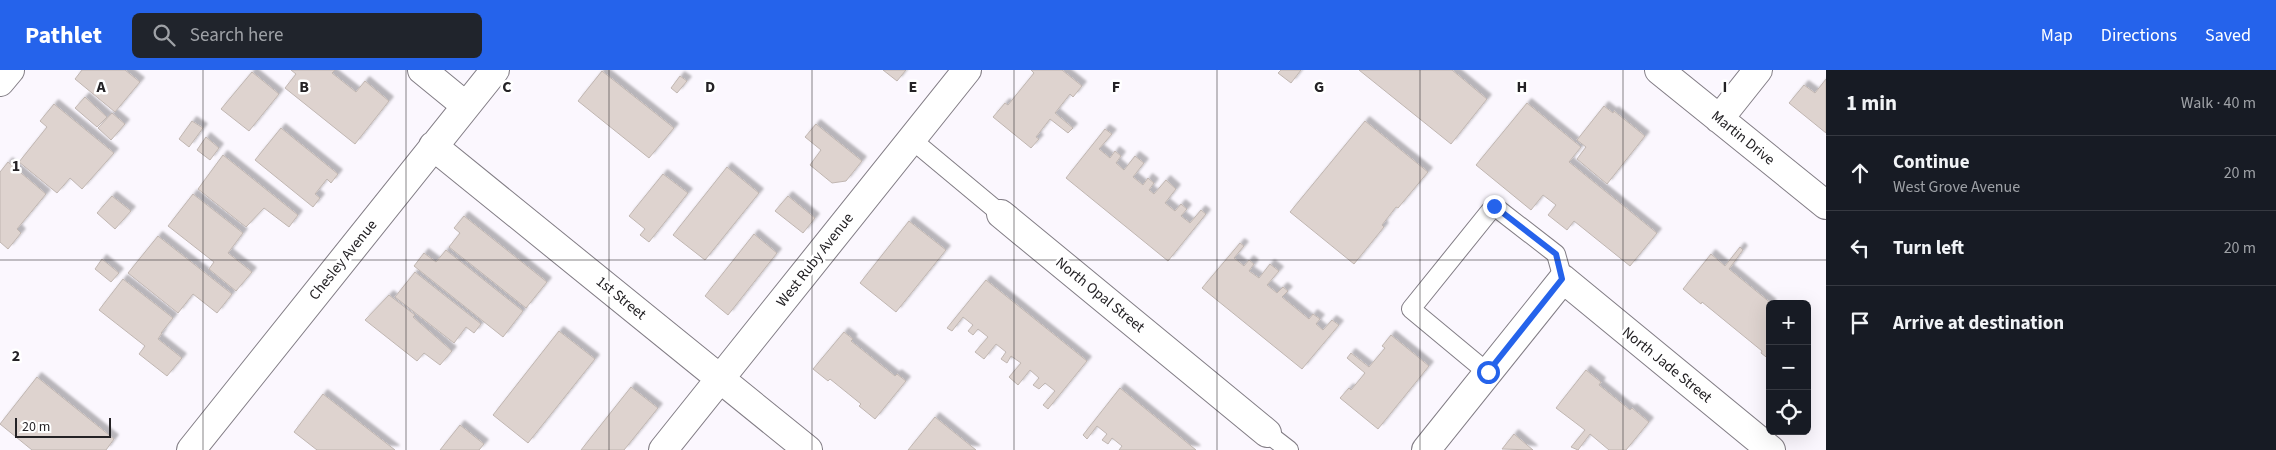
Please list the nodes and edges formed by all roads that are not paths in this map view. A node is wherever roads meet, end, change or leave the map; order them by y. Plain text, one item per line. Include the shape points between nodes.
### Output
1 (10, 70) edge
2 (422, 70) edge
3 (495, 70) edge
4 (967, 70) edge
5 (1659, 70) edge
6 (1758, 70) edge
7 (0, 82) edge
8 (466, 106) junction
9 (1719, 119) junction
10 (911, 139) junction
11 (433, 146) junction
12 (1826, 205) edge
13 (1001, 214) joint
14 (1562, 279) junction
15 (1488, 372) junction
16 (721, 379) junction
17 (1267, 433) joint
18 (200, 447) edge
19 (663, 450) edge
20 (808, 450) edge
21 (1289, 450) edge
22 (1426, 450) edge
23 (1771, 450) edge

1 - 7 street
2 - 8 street
3 - 8 street, Chesley Avenue
4 - 10 street, West Ruby Avenue
5 - 9 street, Martin Drive
6 - 9 street
8 - 11 street, Chesley Avenue
9 - 12 street, Martin Drive
10 - 13 lane, North Opal Street
10 - 16 street, West Ruby Avenue
11 - 16 street, 1st Street
11 - 18 street, Chesley Avenue
13 - 17 street, North Opal Street
14 - 15 street
14 - 15 lane via 1556,254 1494,206 1411,309
14 - 23 street, North Jade Street
15 - 22 street
16 - 19 street, West Ruby Avenue
16 - 20 street, 1st Street
17 - 21 lane, North Opal Street

